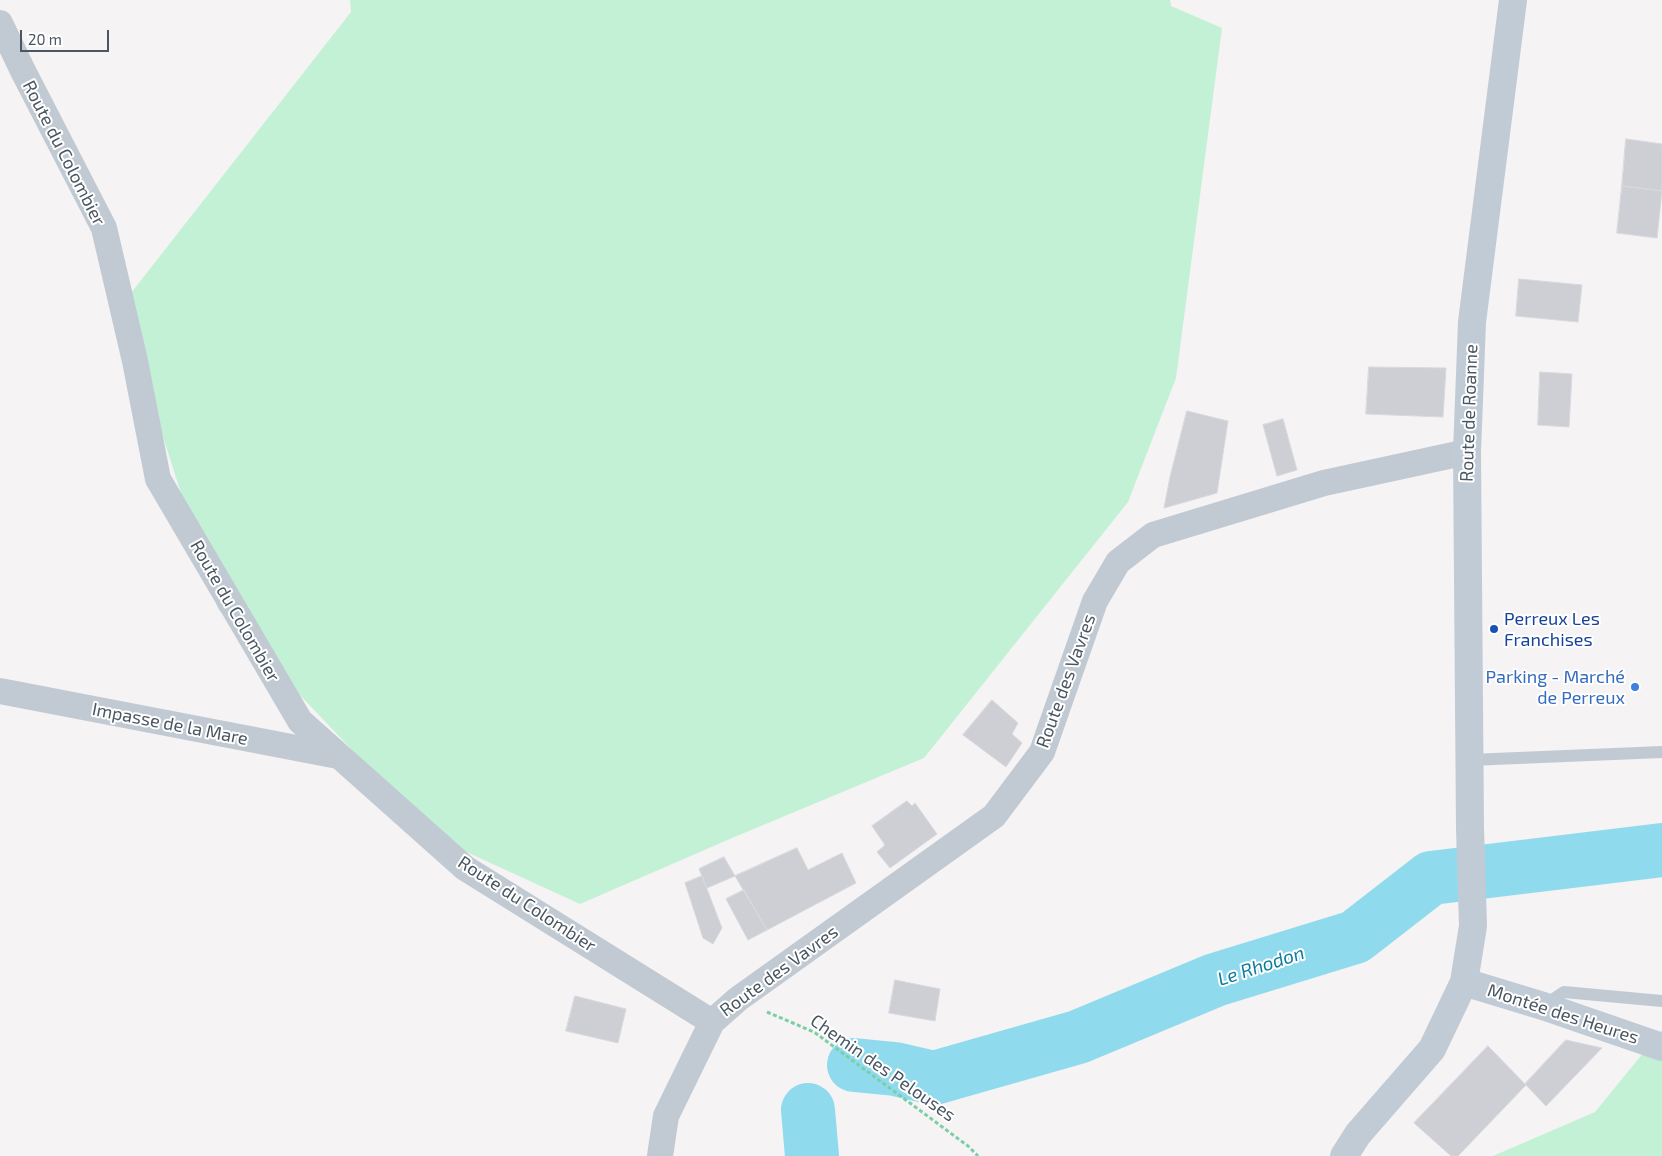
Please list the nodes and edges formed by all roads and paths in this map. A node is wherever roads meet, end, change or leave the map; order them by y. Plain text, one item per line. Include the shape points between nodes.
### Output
1 (1513, 0) edge
2 (0, 24) edge
3 (1467, 452) junction
4 (0, 691) edge
5 (1662, 752) edge
6 (339, 756) junction
7 (1470, 760) junction
8 (1464, 982) junction
9 (738, 999) junction
10 (1662, 1001) edge
11 (1543, 1006) junction
12 (712, 1022) junction
13 (1662, 1047) edge
14 (660, 1156) edge
15 (978, 1156) edge
16 (1344, 1156) edge

1 - 3 main road, Route de Roanne via 1472,322
2 - 6 street, Route du Colombier via 104,228 158,479 300,721
3 - 7 main road, Route de Roanne
3 - 9 street, Route des Vavres via 1324,484 1153,535 1118,562 1095,601 1042,752 994,816
4 - 6 street, Impasse de la Mare
5 - 7 lane
6 - 12 street, Route du Colombier via 465,868
7 - 8 main road, Route de Roanne via 1473,926
8 - 11 main road, Montée des Heures
8 - 16 main road, Route de Roanne via 1432,1049 1358,1134
9 - 12 street, Route des Vavres
9 - 15 path, Chemin des Pelouses via 814,1032
10 - 11 lane via 1564,992
11 - 13 main road, Montée des Heures
12 - 14 street, Route des Vavres via 666,1116

